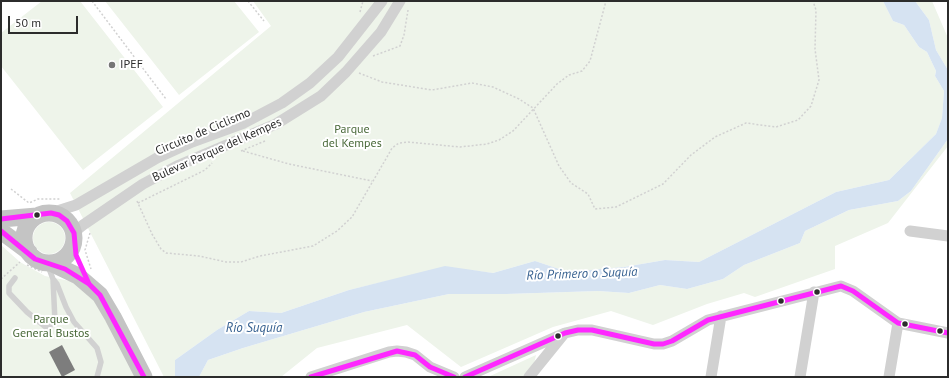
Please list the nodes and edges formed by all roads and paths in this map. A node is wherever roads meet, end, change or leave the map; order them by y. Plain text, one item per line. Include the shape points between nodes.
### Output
1 (92, 1) edge
2 (248, 1) edge
3 (363, 1) edge
4 (382, 1) edge
5 (400, 1) edge
6 (606, 1) edge
7 (813, 1) edge
8 (359, 15) dead end
9 (264, 20) dead end
10 (357, 72) dead end
11 (166, 99) dead end
12 (533, 108) junction
13 (242, 150) dead end
14 (372, 181) junction
15 (10, 189) dead end
16 (66, 199) dead end
17 (132, 201) dead end
18 (44, 215) junction
19 (1, 219) edge
20 (1, 231) edge
21 (910, 231) dead end
22 (92, 232) dead end
23 (948, 236) edge
24 (74, 240) junction
25 (26, 256) junction
26 (50, 268) junction
27 (15, 278) dead end
28 (90, 278) junction
29 (1, 279) edge
30 (814, 292) junction
31 (721, 316) junction
32 (898, 323) junction
33 (565, 333) junction
34 (948, 333) edge
35 (429, 372) edge
36 (336, 373) edge
37 (97, 377) edge
38 (144, 377) edge
39 (311, 377) edge
40 (454, 377) edge
41 (465, 377) edge
42 (528, 377) edge
43 (711, 377) edge
44 (800, 377) edge
45 (889, 377) edge

1 - 11 path
2 - 9 path
3 - 8 path
4 - 18 street, Bulevar Parque del Kempes via 338,57 310,83 282,103 244,123 156,158 76,205
5 - 24 street, Bulevar Parque del Kempes via 381,32 346,72 320,96 276,124 177,166 143,184 83,225 76,232
6 - 12 path via 590,61 582,71 569,75 557,84
7 - 12 path via 816,10 815,48 819,80 811,106 798,120 776,127 746,123 715,137 691,155 663,184 616,207 595,209 588,194 571,183 559,166
10 - 12 path via 382,82 432,90 472,83 493,87
12 - 14 path via 513,131 487,144 460,147 400,143 392,148
13 - 14 path via 289,164
14 - 17 path via 352,218 313,246 241,262 166,253 152,234 137,201
15 - 16 path via 29,203 38,199
18 - 19 main road
18 - 24 main road via 59,215 67,220 72,228
18 - 25 main road via 28,225 25,232
20 - 25 main road
21 - 23 street
22 - 28 path via 85,250
24 - 26 main road via 65,257
24 - 28 main road via 76,255
25 - 26 main road
25 - 29 path
26 - 27 lane via 55,322 47,328 27,312 9,292 9,286
26 - 28 main road
26 - 37 lane via 74,322 97,348 101,362
28 - 38 main road
30 - 31 street
30 - 32 street via 841,286 848,288
30 - 44 street
31 - 33 street via 708,320 663,344 592,330
31 - 43 street
32 - 34 street
32 - 45 street
33 - 41 street
33 - 42 street
35 - 36 street via 415,356 397,351
35 - 40 street
36 - 39 street

